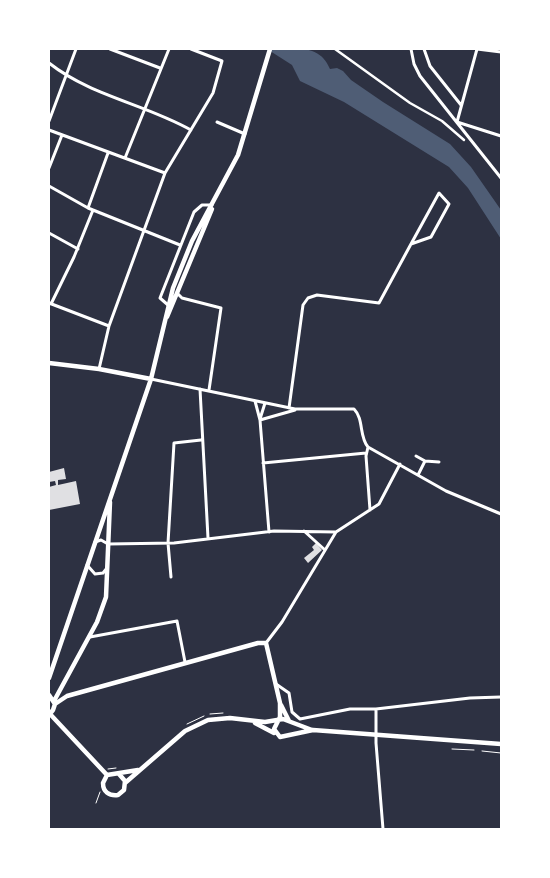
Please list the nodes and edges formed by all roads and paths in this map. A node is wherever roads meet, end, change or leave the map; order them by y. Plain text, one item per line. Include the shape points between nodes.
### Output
1 (76, 49) edge
2 (110, 49) edge
3 (169, 49) edge
4 (191, 49) edge
5 (270, 49) edge
6 (335, 49) edge
7 (411, 49) edge
8 (424, 49) edge
9 (477, 49) edge
10 (499, 51) edge
11 (49, 63) edge
12 (160, 68) junction
13 (66, 76) junction
14 (461, 105) junction
15 (144, 108) junction
16 (49, 121) edge
17 (217, 122) dead end
18 (457, 122) junction
19 (49, 130) edge
20 (191, 130) junction
21 (62, 134) junction
22 (246, 134) junction
23 (501, 135) edge
24 (464, 140) dead end
25 (108, 152) junction
26 (125, 158) junction
27 (49, 168) edge
28 (166, 173) junction
29 (501, 178) edge
30 (49, 186) edge
31 (213, 205) junction
32 (88, 208) junction
33 (93, 210) junction
34 (143, 230) junction
35 (49, 233) edge
36 (411, 244) junction
37 (180, 245) junction
38 (78, 249) junction
39 (170, 272) junction
40 (184, 275) junction
41 (178, 276) junction
42 (177, 293) junction
43 (50, 304) edge
44 (168, 305) junction
45 (108, 326) junction
46 (164, 326) junction
47 (49, 364) edge
48 (99, 369) junction
49 (151, 380) junction
50 (200, 389) junction
51 (209, 390) junction
52 (255, 401) junction
53 (265, 403) junction
54 (289, 408) junction
55 (299, 409) junction
56 (260, 420) junction
57 (201, 440) junction
58 (368, 447) junction
59 (366, 453) junction
60 (416, 456) dead end
61 (425, 461) junction
62 (439, 462) dead end
63 (263, 463) junction
64 (400, 464) junction
65 (418, 474) junction
66 (110, 495) junction
67 (370, 510) junction
68 (501, 514) edge
69 (303, 531) junction
70 (269, 532) junction
71 (336, 532) junction
72 (208, 538) junction
73 (94, 543) junction
74 (168, 543) junction
75 (108, 544) junction
76 (325, 550) junction
77 (87, 564) junction
78 (107, 568) junction
79 (171, 577) dead end
80 (89, 637) junction
81 (266, 643) junction
82 (185, 662) junction
83 (49, 678) edge
84 (276, 684) junction
85 (49, 695) edge
86 (501, 697) edge
87 (54, 703) junction
88 (280, 703) junction
89 (376, 710) junction
90 (49, 714) edge
91 (278, 721) junction
92 (251, 722) junction
93 (290, 722) junction
94 (313, 730) junction
95 (276, 734) junction
96 (376, 735) junction
97 (288, 736) junction
98 (501, 744) edge
99 (452, 749) dead end
100 (474, 750) dead end
101 (482, 751) dead end
102 (501, 752) edge
103 (140, 769) junction
104 (119, 774) junction
105 (107, 775) junction
106 (126, 784) junction
107 (383, 829) edge

1 - 13 street
2 - 12 street
3 - 12 street
4 - 20 street via 222,61 213,93
5 - 22 main road
6 - 24 street via 410,103 442,121
7 - 18 street via 416,71
8 - 14 street via 430,66
9 - 10 street
9 - 14 street
11 - 13 street
12 - 15 street
13 - 15 street
13 - 16 street
14 - 18 street
15 - 20 street
15 - 26 street
17 - 22 street
18 - 23 street
18 - 29 street
19 - 21 street
20 - 28 street
21 - 25 street
21 - 27 street
22 - 31 main road
25 - 26 street
25 - 32 street
26 - 28 street
28 - 34 street
30 - 32 street
31 - 37 street via 205,204 196,210
31 - 40 main road
31 - 41 main road via 192,241
32 - 33 street
33 - 34 street
33 - 38 street
34 - 37 street
34 - 45 street
35 - 38 street
36 - 36 street via 431,237 449,204 438,193
36 - 54 street via 378,303 316,295 302,305
37 - 39 street
38 - 43 street
39 - 41 street
39 - 44 street via 160,298
40 - 41 street
40 - 42 main road
41 - 44 main road
42 - 46 main road
42 - 51 street via 182,298 221,308
43 - 45 street
44 - 46 main road
45 - 48 street
46 - 49 main road
47 - 48 main road
48 - 49 main road
49 - 50 street
49 - 66 main road
50 - 51 street
50 - 57 street
51 - 52 street
52 - 53 street
52 - 56 street
53 - 54 street
53 - 56 street
54 - 55 street
55 - 56 street
55 - 58 street via 356,410
56 - 63 street
57 - 72 street
57 - 74 street via 174,444
58 - 59 street
58 - 64 street
59 - 63 street
59 - 67 street
60 - 61 street
61 - 62 street
61 - 65 street
63 - 70 street
64 - 65 street
64 - 67 street via 381,501
65 - 68 street via 446,491
66 - 73 main road
66 - 75 main road
67 - 71 street
69 - 70 street
69 - 71 street
69 - 76 street
70 - 72 street
71 - 76 street
72 - 74 street
73 - 75 street via 101,540
73 - 77 main road
74 - 75 street
74 - 79 street
75 - 78 main road
76 - 81 street
77 - 78 street via 96,574
77 - 83 main road
78 - 80 main road via 106,597
80 - 82 street via 176,621
80 - 87 main road
81 - 82 main road
81 - 84 main road
82 - 87 main road via 66,696
84 - 88 main road
84 - 89 street via 289,693 292,712 298,719 350,709
85 - 87 main road
86 - 89 street
87 - 90 main road
88 - 91 main road
88 - 93 main road
89 - 96 street
90 - 105 main road
91 - 92 main road
91 - 93 main road
91 - 95 main road via 274,728
92 - 95 main road
92 - 103 main road via 223,718 201,723
93 - 94 main road
93 - 97 main road via 292,730
94 - 96 main road
94 - 97 main road
95 - 97 main road via 282,738
96 - 98 main road
96 - 107 street
99 - 100 path
101 - 102 path
103 - 104 main road
103 - 106 main road
104 - 105 main road
104 - 106 main road
105 - 106 main road via 103,783 109,794 121,793

